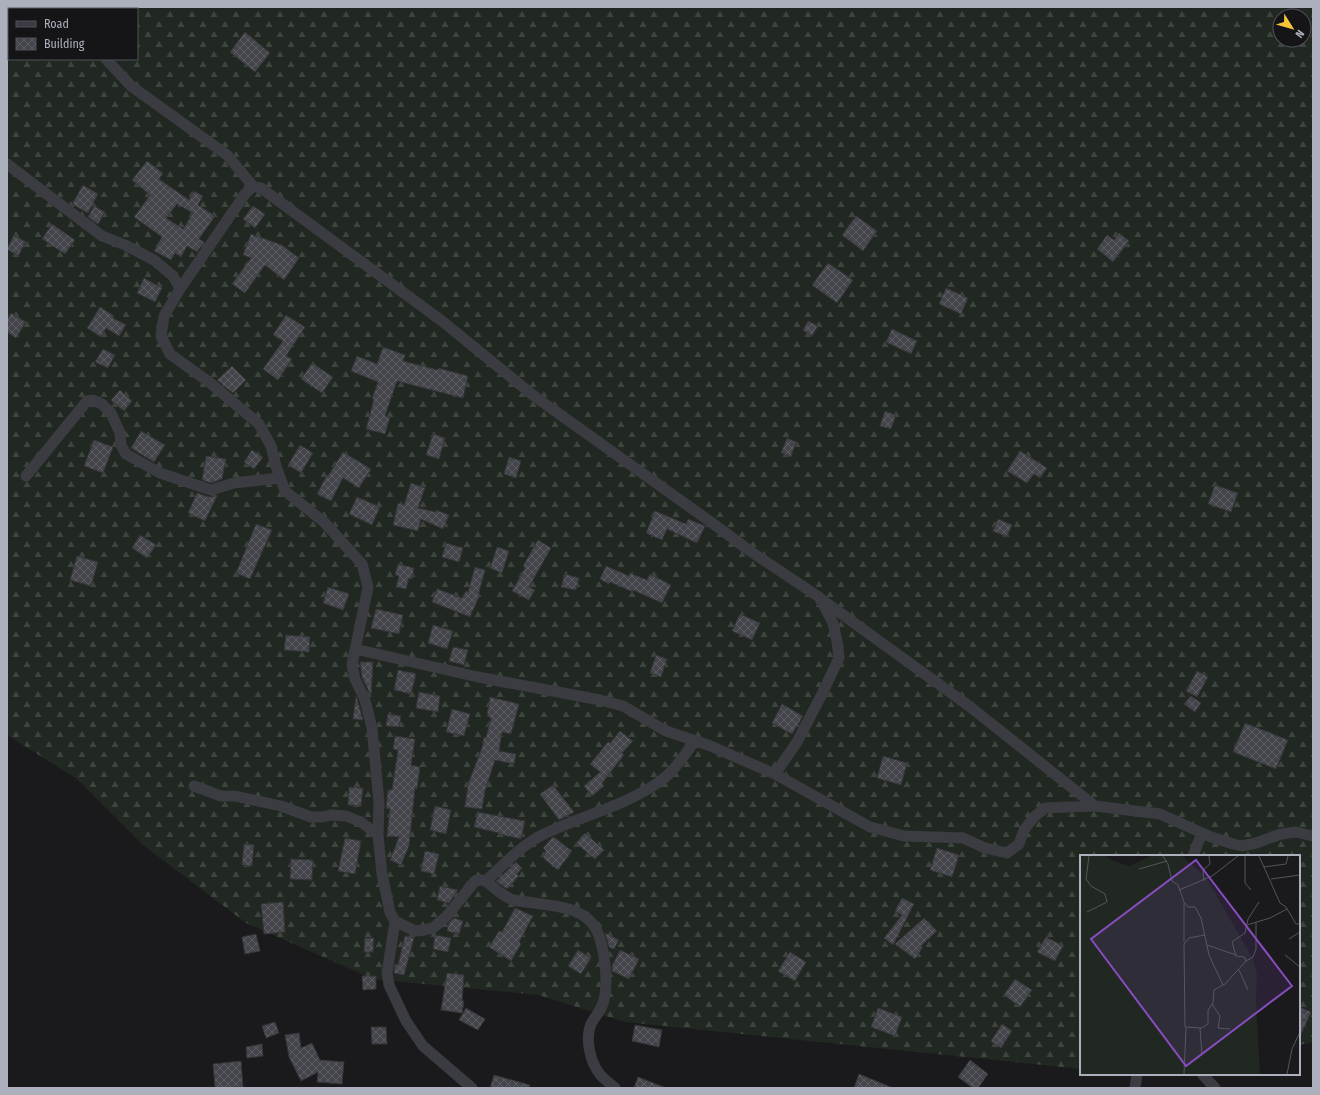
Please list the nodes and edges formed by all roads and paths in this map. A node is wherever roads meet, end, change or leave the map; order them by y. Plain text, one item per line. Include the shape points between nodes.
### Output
1 (107, 60) edge
2 (7, 164) edge
3 (254, 186) junction
4 (180, 290) junction
5 (26, 476) dead end
6 (280, 478) junction
7 (819, 597) junction
8 (355, 649) junction
9 (695, 741) junction
10 (776, 774) junction
11 (194, 786) dead end
12 (1095, 806) junction
13 (1202, 834) junction
14 (378, 835) junction
15 (1313, 836) edge
16 (1193, 855) edge
17 (486, 881) junction
18 (395, 921) junction
19 (1137, 1075) edge
20 (1203, 1075) edge
21 (472, 1088) edge
22 (615, 1088) edge
23 (1135, 1088) edge
24 (1215, 1088) edge

1 - 3 street via 131,86 227,155
2 - 4 street via 102,236 154,260 173,276
3 - 4 street via 245,194
3 - 7 street via 261,188 442,321 534,396 754,554
4 - 6 street via 164,316 161,336 170,354 209,382 259,424 272,446
5 - 6 street via 87,401 93,400 102,404 111,413 126,454 160,473 211,490 234,483
6 - 8 street via 285,491 324,522 362,564 368,587
7 - 10 street via 833,623 839,658 822,696
7 - 12 street via 969,706
8 - 9 street via 623,706 666,731
8 - 14 street via 352,665 355,679 365,700 372,728 379,802
9 - 10 street
9 - 17 street via 660,782 612,807 541,836 512,856
10 - 12 street via 870,827 904,836 963,838 985,848 1007,853 1019,844 1024,830 1045,808
11 - 14 street via 221,796 235,796 282,806 311,817 346,816 361,822
12 - 13 street via 1160,814
13 - 15 street via 1242,846 1281,834 1296,832
13 - 16 street
14 - 18 street via 382,874 390,912
17 - 18 street via 475,881 447,916 433,928 419,932
17 - 22 street via 514,900 561,907 580,913 591,922 598,933 604,954 605,995 588,1034 588,1044 599,1073
18 - 21 street via 387,973 389,985 406,1021 423,1046
19 - 23 street
20 - 24 street

